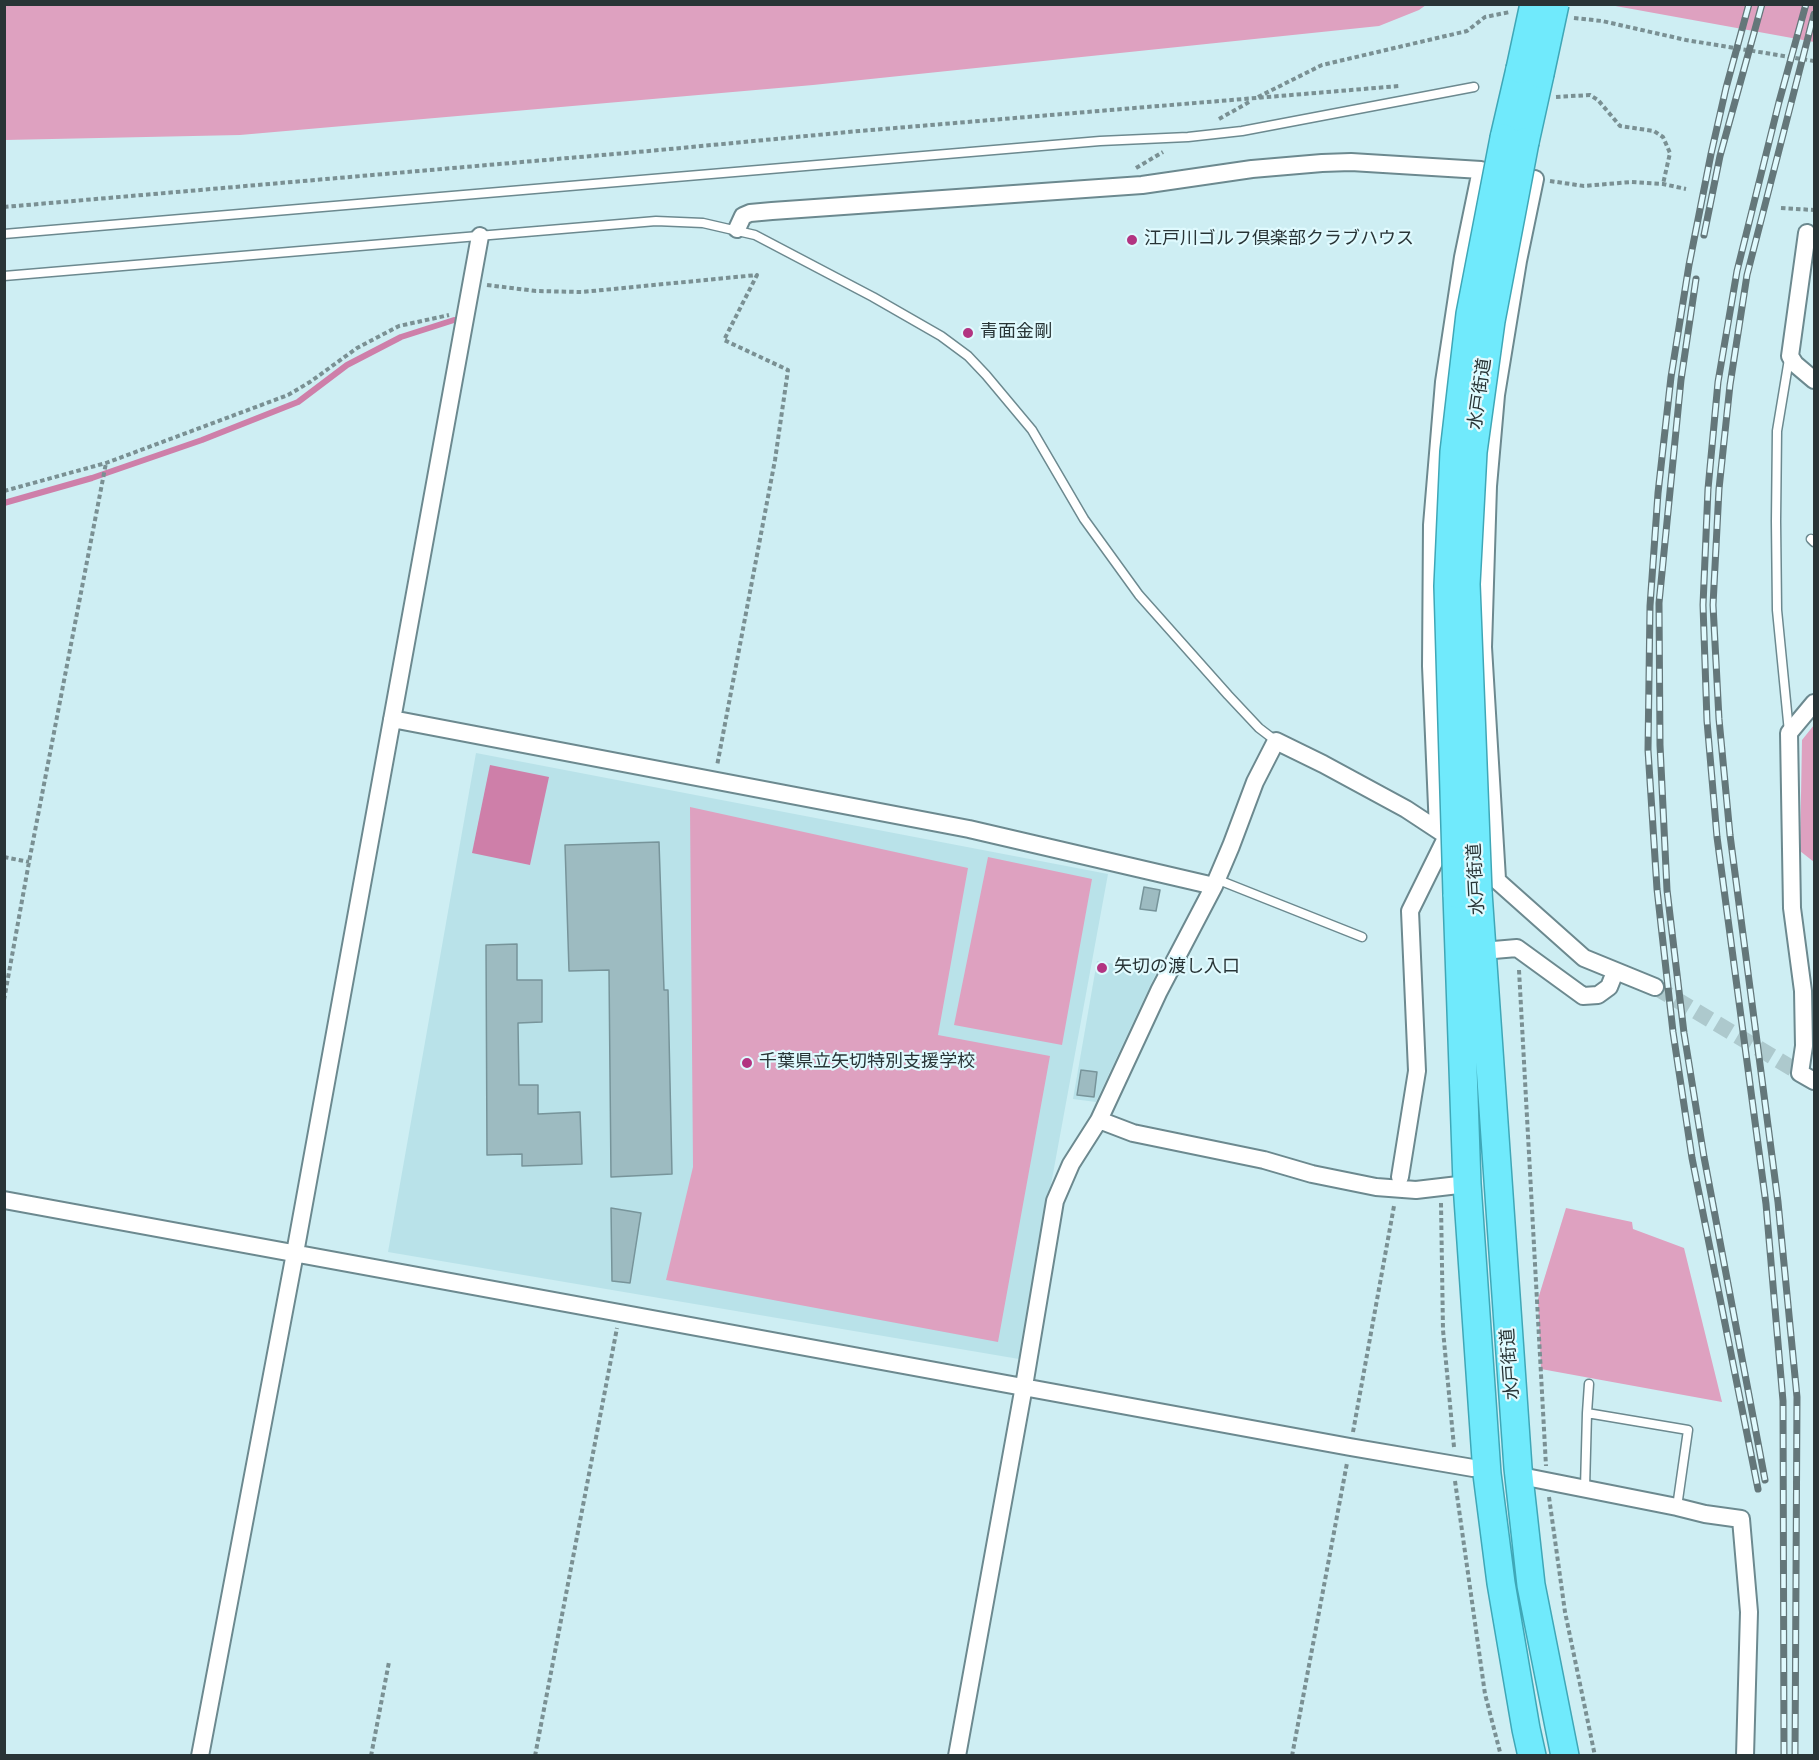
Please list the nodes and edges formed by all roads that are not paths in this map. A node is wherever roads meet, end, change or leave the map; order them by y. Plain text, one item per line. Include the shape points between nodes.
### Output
1 (1534, 4) edge
2 (1555, 4) edge
3 (1536, 80) junction
4 (1474, 87) dead end
5 (1535, 179) road end
6 (737, 230) junction
7 (1807, 233) dead end
8 (4, 234) edge
9 (480, 236) junction
10 (4, 276) edge
11 (1790, 356) junction
12 (1815, 380) edge
13 (1815, 703) edge
14 (392, 719) junction
15 (1789, 734) junction
16 (1276, 741) junction
17 (1443, 833) junction
18 (1215, 882) junction
19 (1477, 888) junction
20 (1362, 937) dead end
21 (1482, 951) junction
22 (1615, 972) junction
23 (1655, 987) tunnel mouth
24 (1815, 1081) edge
25 (1099, 1120) junction
26 (1400, 1177) dead end
27 (1467, 1184) junction
28 (4, 1200) edge
29 (295, 1253) junction
30 (1589, 1384) dead end
31 (1024, 1386) junction
32 (1587, 1413) junction
33 (1473, 1468) dead end
34 (1539, 1479) road end
35 (1585, 1488) junction
36 (1677, 1507) junction
37 (200, 1755) edge
38 (957, 1755) edge
39 (1532, 1755) edge
40 (1565, 1755) edge
41 (1745, 1755) edge

1 - 3 highway, 水戸街道, bridge
2 - 3 highway, 水戸街道, bridge
3 - 19 highway, 水戸街道, bridge via 1515,140 1470,314 1454,452 1448,585
4 - 8 lane via 1199,136 1100,141
5 - 19 street via 1496,395 1488,486
6 - 9 lane via 703,223 656,221
6 - 16 lane via 777,245 873,297 968,356 1032,430 1084,519 1139,595 1228,695
6 - 17 street via 743,216 772,210 1142,185 1310,164 1351,162 1481,170 1443,382 1432,525 1431,666
7 - 11 street
9 - 10 lane
9 - 14 street
11 - 12 street
11 - 15 lane via 1777,431 1776,520 1777,610
13 - 15 street
14 - 18 street via 969,830
14 - 29 street
15 - 24 street via 1792,908 1803,991 1804,1046 1800,1073
16 - 17 street via 1396,803
16 - 18 street
17 - 19 street
17 - 26 street via 1410,911 1417,1071
18 - 20 lane
18 - 25 street
19 - 21 highway, 水戸街道
19 - 22 street via 1584,957
19 - 27 highway, 水戸街道
21 - 22 street via 1516,948 1583,996 1598,995 1609,987
21 - 40 highway, 水戸街道 via 1518,1468 1531,1585
22 - 23 street
25 - 27 street via 1133,1133 1376,1187 1416,1190
25 - 31 street via 1071,1164 1055,1201
27 - 39 highway, 水戸街道 via 1487,1474 1501,1583
28 - 29 street
29 - 31 street
29 - 37 street
30 - 32 lane
31 - 33 street
31 - 38 street
32 - 35 lane
32 - 36 lane via 1688,1430
34 - 35 street
35 - 36 street
36 - 41 street via 1741,1519 1749,1612

